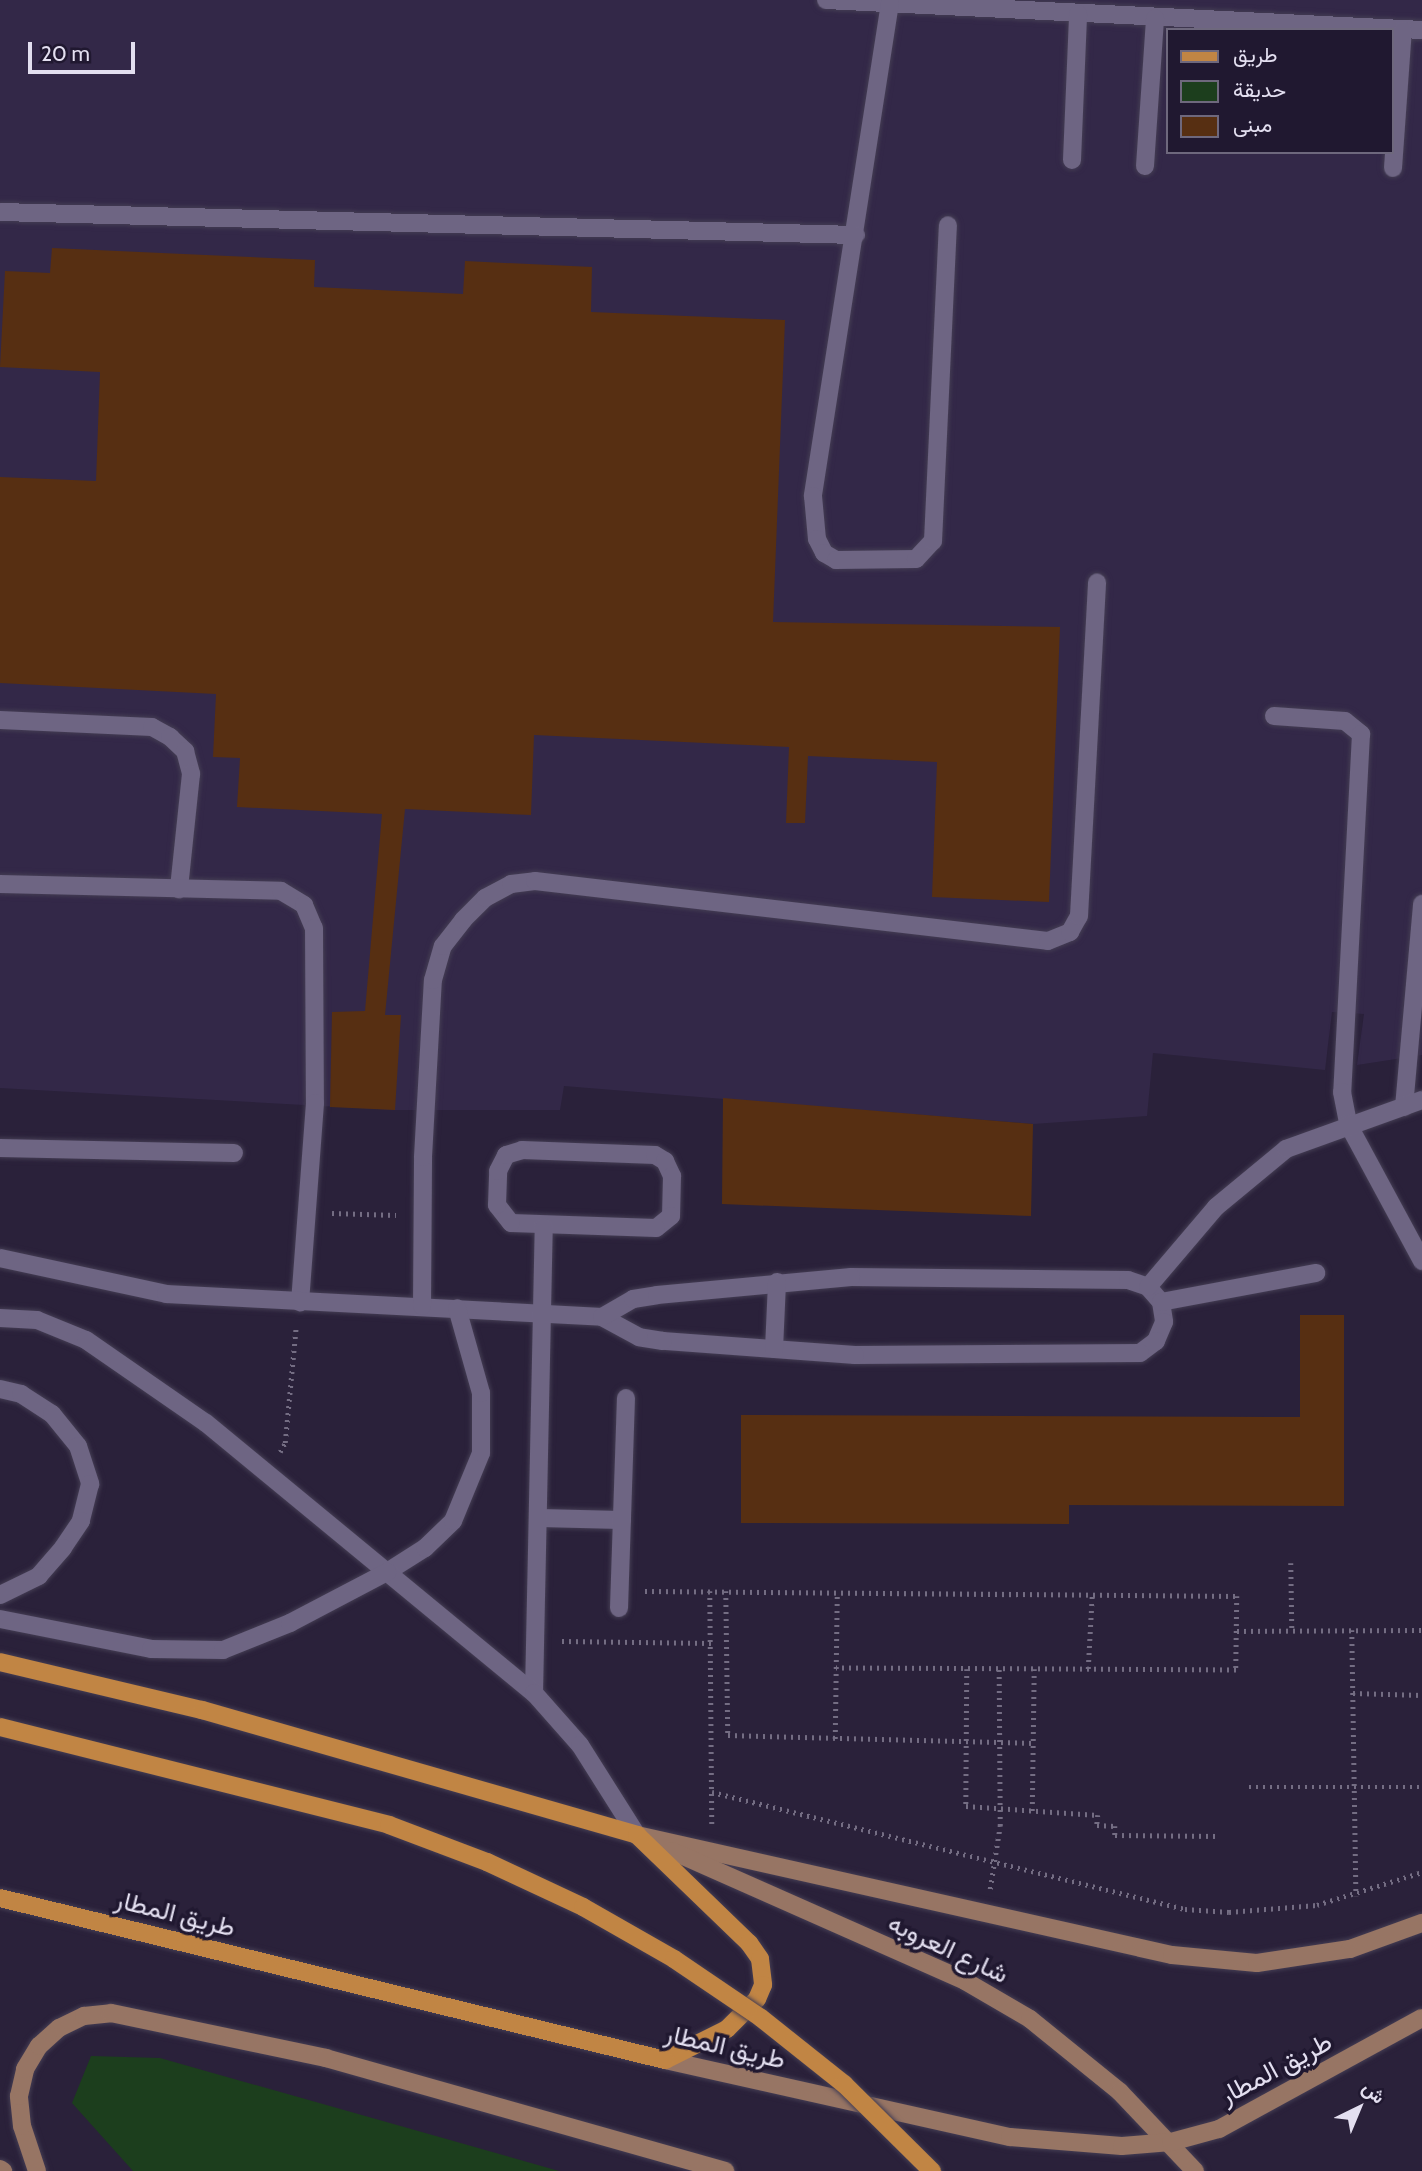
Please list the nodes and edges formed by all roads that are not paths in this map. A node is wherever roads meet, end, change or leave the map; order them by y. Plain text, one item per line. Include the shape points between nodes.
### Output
1 (826, 0) edge
2 (890, 3) junction
3 (1078, 14) junction
4 (1155, 18) junction
5 (1362, 28) edge
6 (1394, 30) edge
7 (1403, 30) junction
8 (1422, 30) edge
9 (1072, 160) dead end
10 (1145, 166) dead end
11 (1393, 168) dead end
12 (0, 212) edge
13 (948, 225) dead end
14 (856, 235) junction
15 (1097, 582) dead end
16 (1273, 716) dead end
17 (0, 720) edge
18 (0, 884) edge
19 (179, 889) junction
20 (1422, 904) edge
21 (1422, 1100) edge
22 (1404, 1107) junction
23 (1348, 1125) junction
24 (0, 1148) edge
25 (234, 1153) dead end
26 (544, 1227) junction
27 (0, 1258) edge
28 (1422, 1261) edge
29 (1316, 1273) dead end
30 (778, 1282) junction
31 (1148, 1287) junction
32 (300, 1302) junction
33 (1161, 1302) junction
34 (422, 1306) junction
35 (457, 1308) junction
36 (543, 1311) junction
37 (602, 1317) junction
38 (0, 1318) edge
39 (774, 1349) junction
40 (0, 1389) edge
41 (626, 1398) dead end
42 (539, 1518) junction
43 (622, 1520) junction
44 (387, 1572) junction
45 (0, 1595) edge
46 (619, 1599) road end
47 (0, 1619) edge
48 (0, 1662) edge
49 (534, 1693) junction
50 (0, 1727) edge
51 (637, 1835) junction
52 (0, 1898) edge
53 (1422, 1923) edge
54 (1422, 2018) edge
55 (664, 2060) junction
56 (1171, 2142) junction
57 (37, 2171) edge
58 (725, 2171) edge
59 (932, 2171) edge
60 (1195, 2171) edge

1 - 2 street
2 - 3 street
2 - 14 street
3 - 4 street
3 - 9 street
4 - 5 street
4 - 10 street
6 - 7 street
7 - 8 street
7 - 11 street
12 - 14 street
13 - 14 street via 933,541 916,559 836,560 824,553 817,539 813,496 826,391
15 - 34 street via 1079,916 1070,933 1048,941 534,881 511,884 485,898 463,919 443,946 433,980
16 - 23 street via 1345,721 1361,734 1340,1076
17 - 19 street via 152,727 185,751 191,774
18 - 19 street
19 - 32 street via 281,891 295,897 310,915 314,929 315,1103
20 - 22 street
21 - 22 street
22 - 23 street
23 - 28 street
23 - 31 street via 1286,1149 1262,1165 1195,1229
24 - 25 street
26 - 26 street via 511,1223 499,1212 498,1171 506,1155 522,1150 644,1154 655,1155 670,1168 673,1210 662,1226
26 - 36 street
27 - 32 street via 166,1294
29 - 33 street
30 - 31 street via 851,1276 1103,1278
30 - 37 street via 633,1300
30 - 39 street
31 - 33 street
32 - 34 street
33 - 39 street via 1164,1322 1156,1341 1140,1353 855,1355
34 - 35 street
35 - 36 street
35 - 44 street via 481,1393 481,1453 453,1521 425,1548
36 - 37 street
36 - 42 street
37 - 39 street via 639,1337
38 - 44 street via 37,1320 86,1340 206,1423
40 - 45 street via 21,1394 52,1414 78,1446 90,1484 81,1521 63,1548 39,1576
41 - 43 street
42 - 43 street
42 - 49 street
43 - 46 street
44 - 47 street via 290,1623 223,1650 151,1648
44 - 49 street
48 - 51 main road via 202,1710
49 - 51 street via 580,1745
50 - 59 main road, bridge via 389,1825 487,1862 583,1907 674,1959 761,2018 844,2084
51 - 53 street via 1172,1955 1257,1963 1350,1949
51 - 55 main road via 743,1936 764,1972 757,1999 744,2014 714,2038
51 - 56 street, شارع العروبه via 965,1981 1019,2012 1080,2056
52 - 55 main road, طريق المطار
54 - 56 street, طريق المطار via 1271,2104 1219,2129
55 - 56 street, طريق المطار via 1010,2137 1122,2146
56 - 60 street, شارع العروبه
57 - 58 street via 22,2126 19,2096 25,2069 39,2046 59,2028 84,2016 111,2013 326,2059

